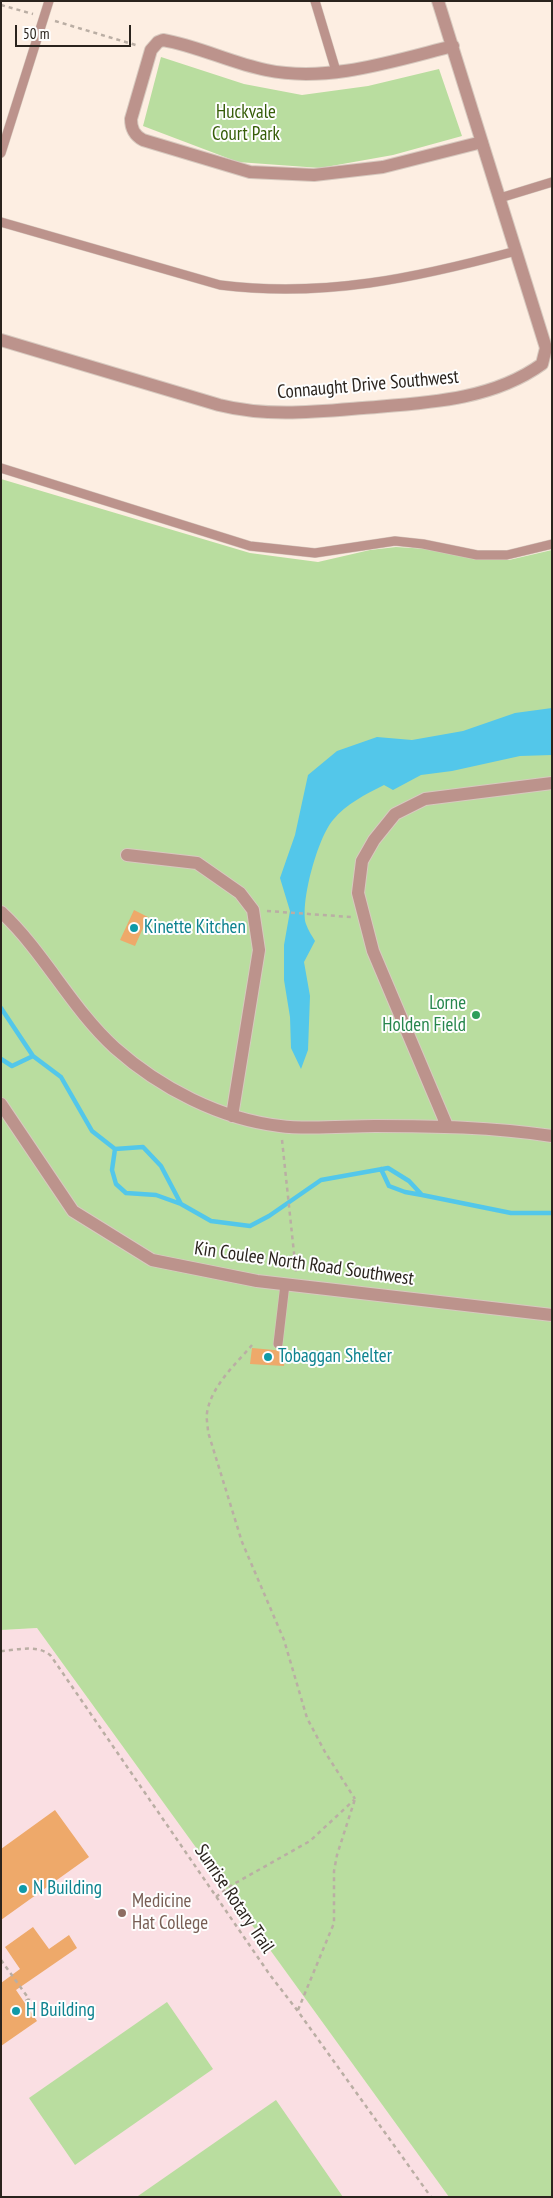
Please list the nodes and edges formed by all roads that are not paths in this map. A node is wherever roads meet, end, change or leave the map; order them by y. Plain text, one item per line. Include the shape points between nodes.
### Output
1 (49, 1) edge
2 (315, 1) edge
3 (438, 1) edge
4 (453, 46) junction
5 (336, 71) junction
6 (482, 142) junction
7 (1, 153) edge
8 (552, 182) edge
9 (500, 198) junction
10 (1, 222) edge
11 (516, 251) junction
12 (1, 340) edge
13 (1, 468) edge
14 (552, 544) edge
15 (552, 783) edge
16 (127, 855) dead end
17 (1, 912) edge
18 (1, 1104) edge
19 (232, 1116) junction
20 (447, 1126) junction
21 (552, 1136) edge
22 (291, 1285) junction
23 (552, 1315) edge
24 (278, 1344) dead end

1 - 7 lane
2 - 5 lane
3 - 4 street, Connaught Drive Southwest
4 - 5 street via 382,64
4 - 6 street, Connaught Drive Southwest
5 - 6 street via 311,74 266,70 163,40 151,50 131,119 133,132 143,140 250,172 328,174 396,165
6 - 9 street, Connaught Drive Southwest
8 - 9 lane
9 - 11 street, Connaught Drive Southwest
10 - 11 lane via 220,285 248,288 352,287 452,269
11 - 12 street, Connaught Drive Southwest via 546,348 545,356 542,364 513,382 466,396 302,413 244,411
13 - 14 lane via 250,546 315,553 395,541 477,555 507,555
15 - 20 street via 425,799 395,814 362,861 358,893 374,951
16 - 19 street via 197,863 240,893 253,910 259,950
17 - 19 street via 15,925 77,1006 115,1047 170,1088
18 - 22 street, Kin Coulee North Road Southwest via 73,1211 152,1260
19 - 20 street via 281,1126
20 - 21 street
22 - 23 street, Kin Coulee North Road Southwest
22 - 24 lane

